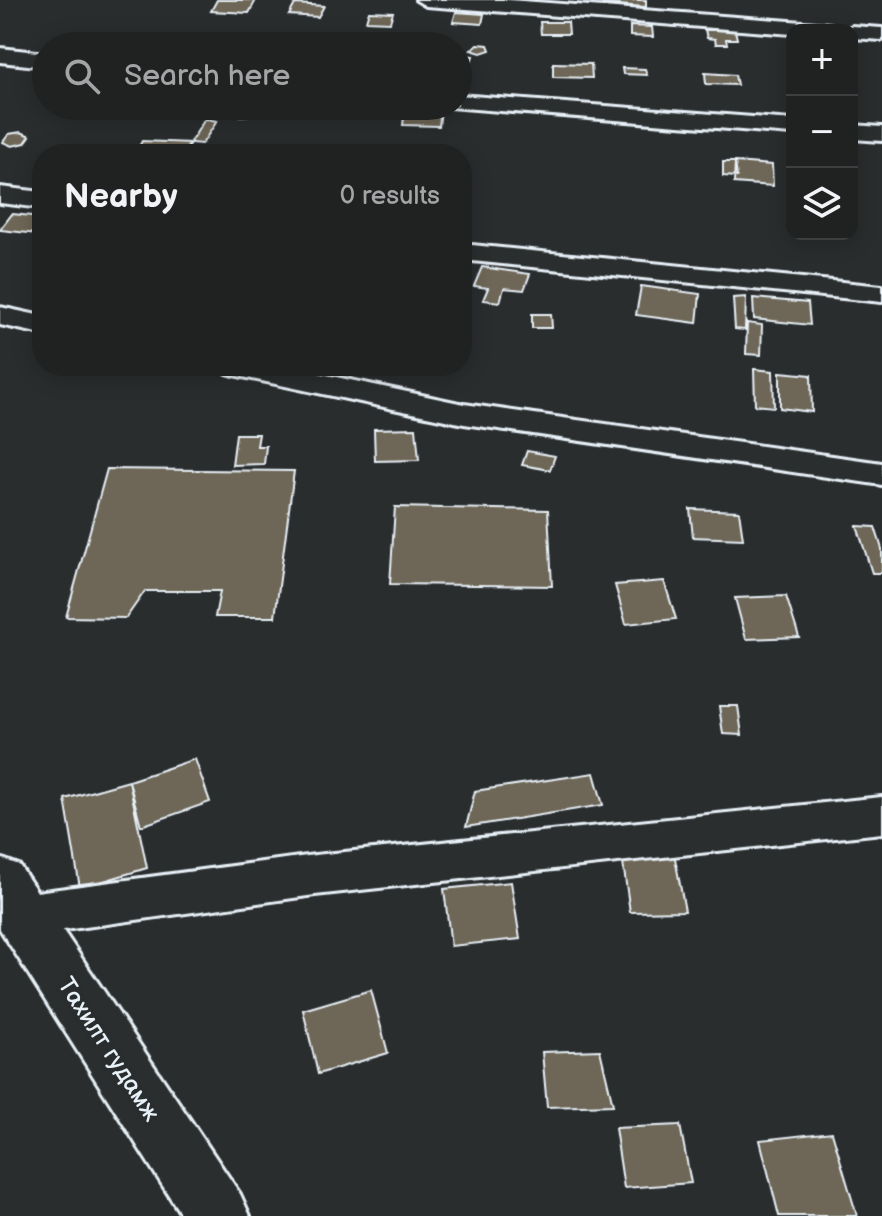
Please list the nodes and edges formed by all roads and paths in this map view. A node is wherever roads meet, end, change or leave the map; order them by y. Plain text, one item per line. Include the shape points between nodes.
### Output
1 (426, 0) edge
2 (786, 27) edge
3 (858, 32) edge
4 (882, 34) edge
5 (0, 55) edge
6 (32, 58) edge
7 (472, 103) edge
8 (786, 127) edge
9 (858, 132) edge
10 (882, 134) edge
11 (0, 195) edge
12 (32, 199) edge
13 (472, 253) edge
14 (882, 294) edge
15 (0, 316) edge
16 (32, 323) edge
17 (285, 376) edge
18 (882, 474) edge
19 (882, 815) edge
20 (11, 898) edge
21 (218, 1216) edge

1 - 2 street
3 - 4 street
5 - 6 street
7 - 8 street
9 - 10 street
11 - 12 street
13 - 14 street
15 - 16 street
17 - 18 street via 464,414
19 - 20 street via 315,875
20 - 21 main road, Тахилт гудамж

